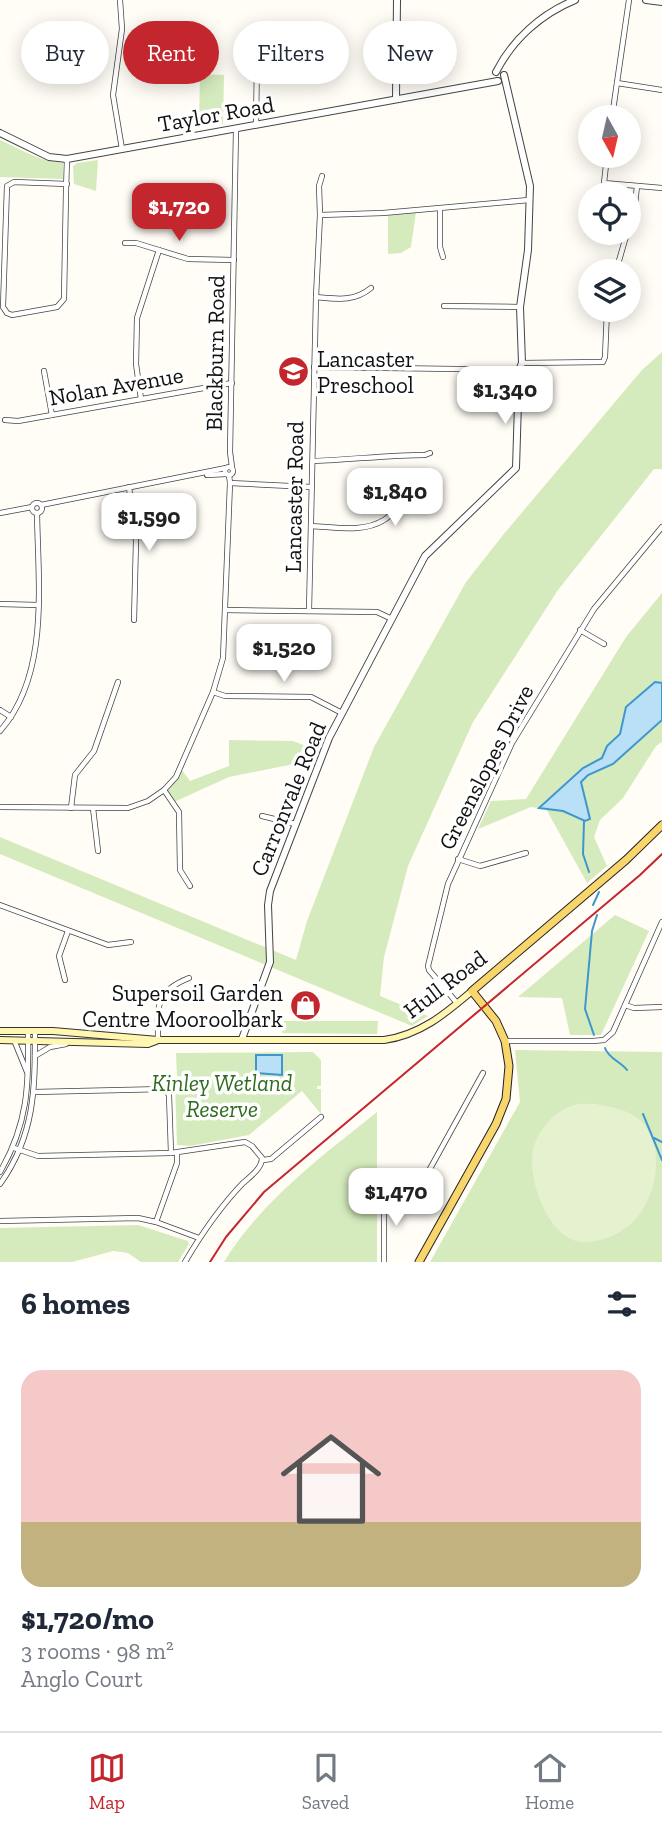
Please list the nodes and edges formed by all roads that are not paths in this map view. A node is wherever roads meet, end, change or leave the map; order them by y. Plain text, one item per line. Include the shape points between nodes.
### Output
1 (120, 0) edge
2 (397, 0) edge
3 (575, 0) edge
4 (629, 0) edge
5 (646, 0) edge
6 (662, 2) edge
7 (500, 77) junction
8 (617, 83) junction
9 (257, 84) edge
10 (662, 90) edge
11 (396, 99) junction
12 (614, 105) edge
13 (256, 125) junction
14 (236, 129) junction
15 (0, 133) edge
16 (122, 149) junction
17 (67, 159) junction
18 (322, 176) dead end
19 (66, 184) junction
20 (641, 186) edge
21 (662, 188) edge
22 (529, 200) junction
23 (440, 209) junction
24 (320, 215) junction
25 (125, 243) dead end
26 (159, 250) junction
27 (443, 257) dead end
28 (234, 260) junction
29 (371, 288) dead end
30 (316, 297) junction
31 (444, 306) dead end
32 (520, 307) junction
33 (606, 322) edge
34 (522, 363) junction
35 (314, 367) junction
36 (44, 370) dead end
37 (519, 370) junction
38 (232, 383) junction
39 (141, 399) junction
40 (52, 415) junction
41 (5, 420) dead end
42 (430, 453) dead end
43 (313, 461) junction
44 (229, 471) junction
45 (230, 483) junction
46 (128, 487) junction
47 (312, 487) junction
48 (405, 502) dead end
49 (41, 505) junction
50 (32, 507) junction
51 (0, 513) edge
52 (37, 513) junction
53 (311, 526) junction
54 (662, 527) edge
55 (0, 604) edge
56 (38, 605) junction
57 (225, 610) junction
58 (309, 611) junction
59 (392, 619) junction
60 (134, 620) dead end
61 (580, 630) junction
62 (604, 644) dead end
63 (118, 682) dead end
64 (213, 692) junction
65 (0, 710) edge
66 (342, 713) junction
67 (11, 718) junction
68 (0, 731) edge
69 (164, 790) junction
70 (0, 807) edge
71 (71, 808) junction
72 (93, 808) junction
73 (262, 816) dead end
74 (296, 824) junction
75 (662, 825) edge
76 (98, 850) dead end
77 (526, 853) dead end
78 (458, 859) junction
79 (190, 886) dead end
80 (0, 905) edge
81 (662, 922) edge
82 (68, 931) junction
83 (131, 942) dead end
84 (189, 978) dead end
85 (65, 980) dead end
86 (472, 991) junction
87 (457, 1003) junction
88 (625, 1005) junction
89 (662, 1007) edge
90 (0, 1031) edge
91 (31, 1031) junction
92 (0, 1040) edge
93 (14, 1040) junction
94 (31, 1040) junction
95 (158, 1040) junction
96 (243, 1040) junction
97 (505, 1041) junction
98 (101, 1042) junction
99 (35, 1057) junction
100 (482, 1073) dead end
101 (28, 1077) junction
102 (34, 1091) junction
103 (321, 1117) dead end
104 (14, 1148) junction
105 (20, 1151) junction
106 (174, 1153) junction
107 (262, 1160) junction
108 (0, 1172) edge
109 (0, 1184) edge
110 (0, 1221) edge
111 (156, 1222) junction
112 (199, 1238) junction
113 (185, 1262) edge
114 (384, 1262) edge
115 (419, 1262) edge

1 - 16 street via 122,29 113,95
2 - 11 street
3 - 7 street via 543,17 510,48 501,61
4 - 8 street
5 - 6 street
7 - 11 street, Taylor Road
7 - 22 street, Carronvale Road via 528,175
8 - 10 street
8 - 12 street
9 - 13 street
11 - 13 street, Taylor Road
13 - 14 street, Taylor Road
14 - 16 street, Taylor Road
14 - 28 street, Blackburn Road
15 - 17 street, Taylor Road via 49,158
16 - 17 street, Taylor Road
17 - 19 street
18 - 24 street, Lancaster Road
19 - 19 street via 63,302 57,307 7,313 3,306 7,186 14,182
20 - 21 street
22 - 23 street
22 - 32 street, Carronvale Road
23 - 24 street
23 - 27 street
24 - 30 street, Lancaster Road
25 - 26 street
26 - 28 street via 188,258
26 - 39 street via 137,318
28 - 38 street, Blackburn Road
29 - 30 street via 361,296 342,300
30 - 35 street, Lancaster Road
31 - 32 street
32 - 34 street, Carronvale Road
33 - 34 street via 603,362
34 - 37 street, Carronvale Road
35 - 37 street
35 - 43 street, Lancaster Road
36 - 40 street
37 - 59 street, Carronvale Road via 516,468 425,556
38 - 39 street, Nolan Avenue
38 - 44 street, Blackburn Road
39 - 40 street, Nolan Avenue
40 - 41 street, Nolan Avenue
42 - 43 street
43 - 47 street, Lancaster Road
44 - 45 street, Blackburn Road
44 - 46 street
45 - 47 street
45 - 57 street, Blackburn Road
46 - 49 street
46 - 60 street via 136,541
47 - 53 street, Lancaster Road
48 - 53 street via 369,528
49 - 50 street
49 - 52 street
50 - 51 street
50 - 52 street
52 - 56 street
53 - 58 street, Lancaster Road
54 - 61 street, Greenslopes Drive
55 - 56 street
56 - 67 street via 33,667
57 - 58 street
57 - 64 street, Blackburn Road via 223,659
58 - 59 street via 377,612
59 - 66 street, Carronvale Road
61 - 62 street
61 - 78 street, Greenslopes Drive via 512,743
63 - 71 street via 94,751 75,775
64 - 66 street via 311,697
64 - 69 street, Blackburn Road via 176,777
65 - 67 street
66 - 74 street, Carronvale Road
67 - 68 street
69 - 72 street, Blackburn Road via 128,808
69 - 79 street via 179,812 180,870
70 - 71 street, Blackburn Road
71 - 72 street, Blackburn Road
72 - 76 street
73 - 74 street
74 - 96 street, Carronvale Road via 270,891 270,962
75 - 86 main road, Hull Road
77 - 78 street via 480,866
78 - 87 street, Greenslopes Drive via 428,965
80 - 82 street
81 - 88 street
82 - 83 street via 108,945
82 - 85 street via 59,957
84 - 95 street via 160,999
86 - 87 main road, Hull Road
86 - 97 main road via 496,1021
87 - 96 main road, Hull Road via 432,1023 399,1038
88 - 89 street
88 - 97 street via 613,1032 604,1040
90 - 91 main road, Hull Road
91 - 94 street
91 - 95 main road, Hull Road
92 - 93 main road, Hull Road
93 - 94 main road, Hull Road
93 - 101 street
94 - 98 main road, Hull Road
94 - 99 street
94 - 101 street
95 - 96 main road, Hull Road
95 - 98 main road, Hull Road via 148,1044
97 - 115 main road via 509,1086 502,1111
98 - 99 street via 58,1045
99 - 102 street
100 - 114 street via 421,1185 384,1194
101 - 104 street via 23,1122
102 - 105 street
102 - 106 street via 165,1089 170,1096
103 - 107 street via 271,1159
104 - 105 street
104 - 108 street
105 - 106 street via 38,1156
105 - 109 street
106 - 107 street via 244,1142
106 - 111 street via 177,1163
107 - 112 street
110 - 111 street via 138,1218
111 - 112 street
112 - 113 street

